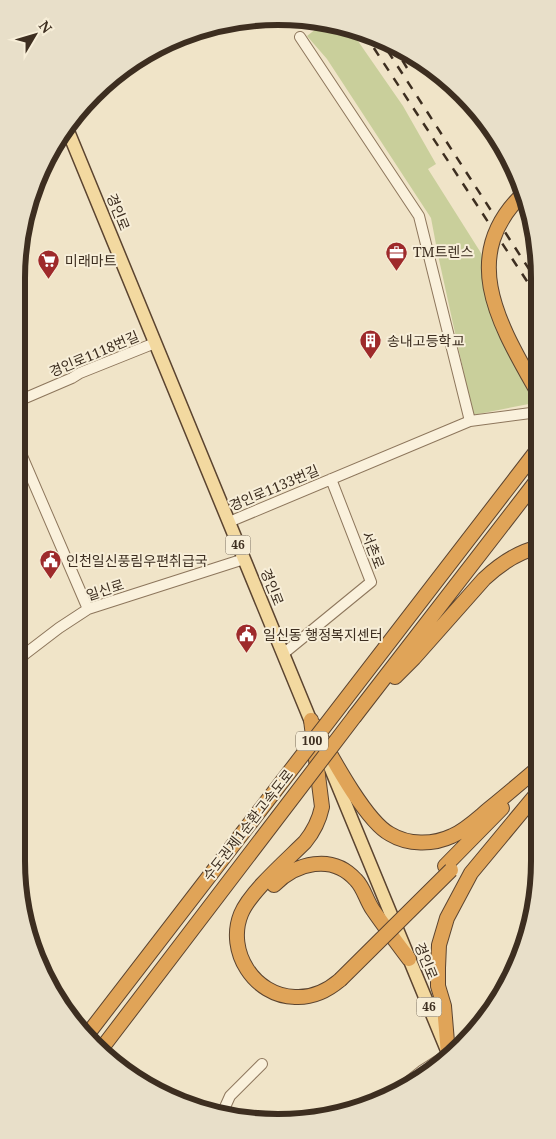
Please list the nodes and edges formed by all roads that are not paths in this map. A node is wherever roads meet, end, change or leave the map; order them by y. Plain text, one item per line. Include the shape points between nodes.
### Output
1 (300, 37) dead end
2 (70, 135) edge
3 (518, 198) edge
4 (520, 207) edge
5 (155, 343) junction
6 (531, 365) edge
7 (531, 380) edge
8 (25, 398) edge
9 (531, 413) edge
10 (470, 421) junction
11 (531, 458) edge
12 (25, 463) edge
13 (331, 479) junction
14 (531, 488) edge
15 (229, 522) junction
16 (531, 550) edge
17 (244, 559) junction
18 (88, 609) junction
19 (25, 654) edge
20 (283, 654) junction
21 (355, 716) junction
22 (310, 720) junction
23 (531, 775) edge
24 (531, 778) edge
25 (531, 794) edge
26 (531, 802) edge
27 (448, 868) junction
28 (409, 959) junction
29 (338, 978) junction
30 (90, 1031) edge
31 (104, 1045) edge
32 (447, 1049) edge
33 (445, 1051) edge
34 (262, 1064) dead end
35 (225, 1108) edge

1 - 10 street via 419,216
2 - 5 main road, 경인로 / 46
3 - 7 highway, bridge via 501,220 493,240 489,279 502,326
4 - 6 highway via 503,235 497,276 500,300
5 - 8 street, 경인로1118번길
5 - 15 main road, 경인로 / 46
9 - 10 street, 경인로1133번길
10 - 13 street, 경인로1133번길
11 - 30 highway, 수도권제1순환고속도로 / 100, bridge
12 - 18 street
13 - 15 street, 경인로1133번길
13 - 20 street, 서촌로 via 370,582
14 - 21 highway, 수도권제1순환고속도로 / 100
15 - 17 main road, 경인로 / 46
16 - 21 highway via 496,567 484,578 414,658
17 - 18 street, 일신로
17 - 20 main road, 경인로 / 46
18 - 19 street, 일신로
20 - 22 main road, 경인로 / 46
21 - 31 highway, 수도권제1순환고속도로 / 100, bridge
22 - 23 highway via 375,823 389,834 408,841 424,843 453,836
22 - 28 main road, 경인로 / 46
22 - 29 highway via 322,807 319,820 305,842 249,899 241,914 237,942 249,974 278,994 312,996 327,990
24 - 27 highway
25 - 27 highway
26 - 32 highway via 471,873 446,918 439,945 438,986 444,1006
27 - 29 highway, bridge
28 - 29 highway via 371,907 356,879 346,871 326,864 302,866 280,879 255,904 245,927 247,954 255,969 280,988 295,991 311,989
28 - 33 main road, 경인로 / 46
34 - 35 street via 230,1096

